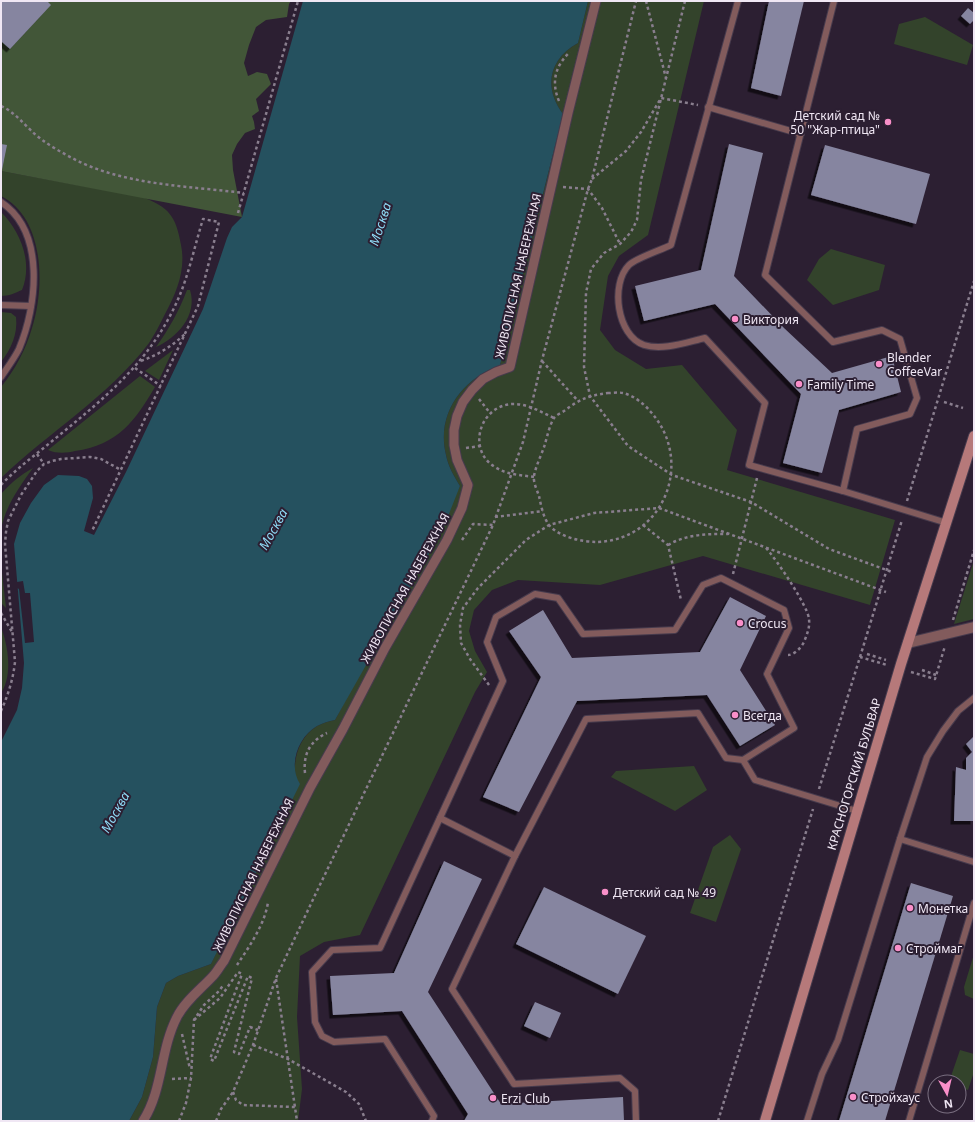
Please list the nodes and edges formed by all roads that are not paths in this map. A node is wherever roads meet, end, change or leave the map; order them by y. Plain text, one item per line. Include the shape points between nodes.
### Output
1 (596, 1) edge
2 (738, 1) edge
3 (834, 1) edge
4 (708, 106) junction
5 (801, 134) junction
6 (1, 202) edge
7 (1, 305) edge
8 (31, 306) junction
9 (1, 377) edge
10 (973, 442) edge
11 (843, 491) junction
12 (947, 523) junction
13 (974, 627) edge
14 (908, 643) junction
15 (974, 698) edge
16 (743, 760) junction
17 (856, 811) junction
18 (440, 818) junction
19 (900, 839) junction
20 (514, 856) junction
21 (974, 862) edge
22 (974, 904) edge
23 (143, 1121) edge
24 (432, 1121) edge
25 (636, 1121) edge
26 (765, 1121) edge
27 (807, 1121) edge
28 (909, 1121) edge

1 - 23 street, ЖИВОПИСНАЯ НАБЕРЕЖНАЯ via 510,367 483,379 463,402 457,416 454,445 457,460 468,485 462,508 447,540 385,648 310,788 224,961 177,1016 159,1080
2 - 4 lane
3 - 5 lane
4 - 5 lane
4 - 11 lane via 671,245 629,265 622,277 618,291 619,307 624,322 630,335 644,344 672,345 705,338 765,403 749,464
5 - 11 lane via 765,275 833,342 882,330 900,339 917,398 910,414 857,429
6 - 8 lane via 15,215 26,232 34,280
7 - 8 lane
8 - 9 lane via 18,350
10 - 12 main road, КРАСНОГОРСКИЙ БУЛЬВАР
11 - 12 lane
12 - 14 main road, КРАСНОГОРСКИЙ БУЛЬВАР
13 - 14 street
14 - 17 main road, КРАСНОГОРСКИЙ БУЛЬВАР
15 - 19 lane via 958,711 927,757
16 - 17 lane via 756,780
16 - 18 lane via 794,728 767,674 789,628 784,610 721,578 703,585 675,630 583,634 558,598 535,594 496,617 487,642 503,681
16 - 20 lane via 726,758 698,714 586,719
17 - 26 main road, КРАСНОГОРСКИЙ БУЛЬВАР
18 - 20 lane
18 - 24 lane via 380,948 332,950 312,972 315,1022 322,1036 334,1042 385,1039 434,1116
19 - 21 lane
19 - 27 lane via 838,1040 822,1074
20 - 25 lane via 452,989 514,1084 620,1078 635,1091
22 - 28 lane

